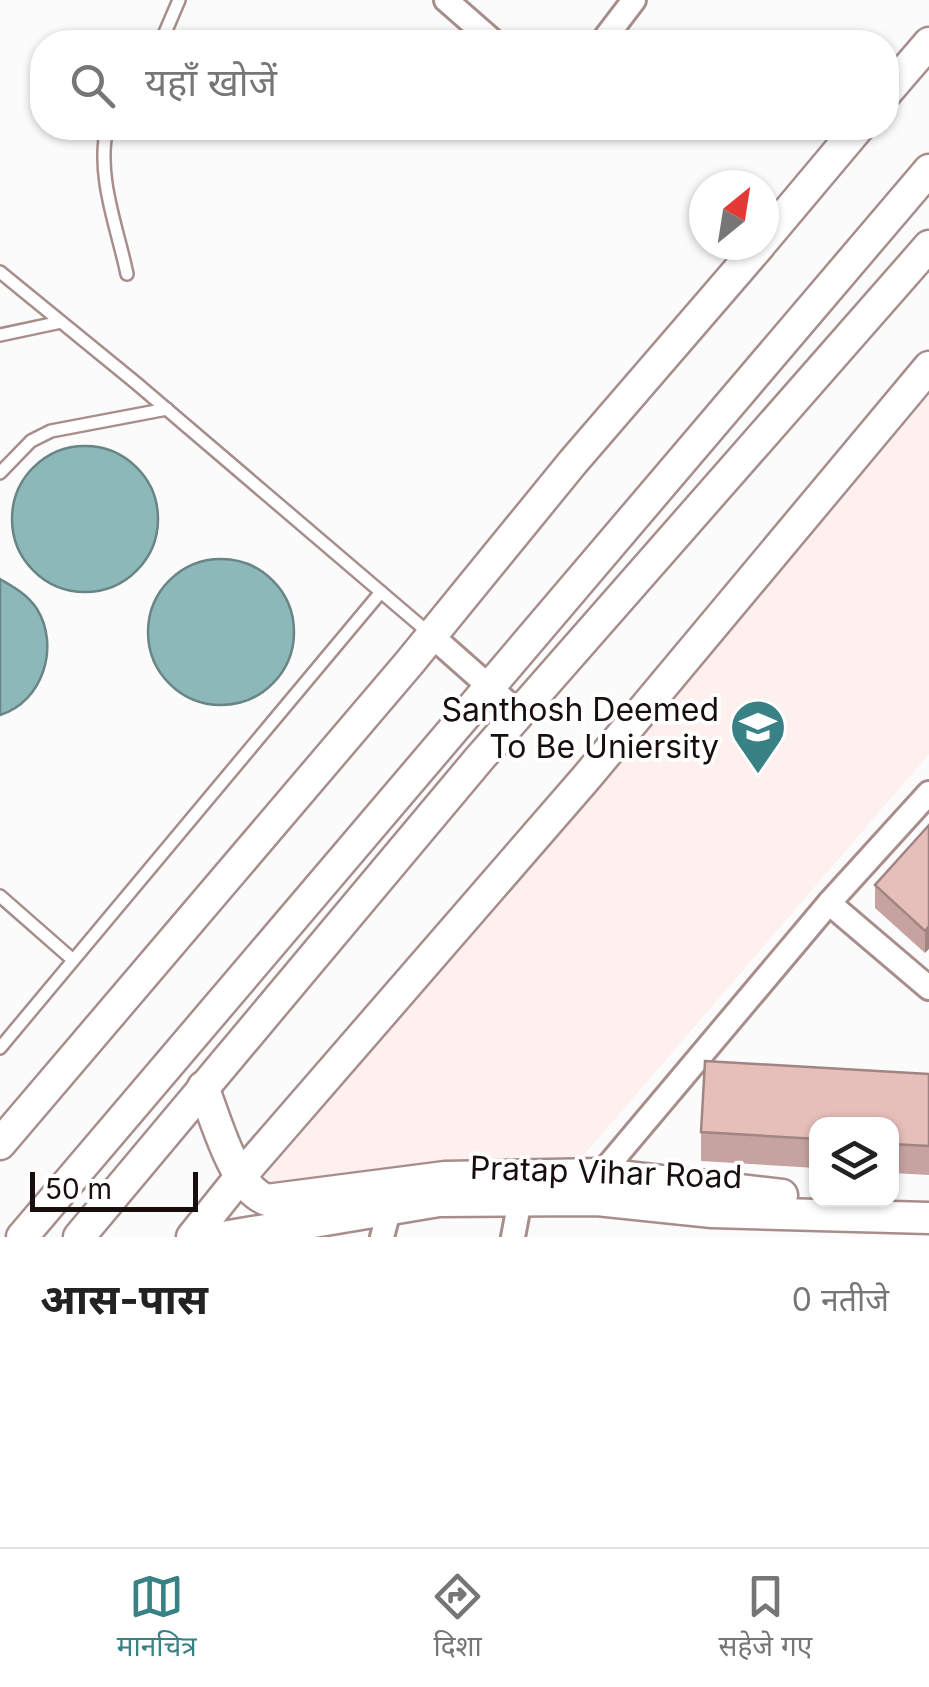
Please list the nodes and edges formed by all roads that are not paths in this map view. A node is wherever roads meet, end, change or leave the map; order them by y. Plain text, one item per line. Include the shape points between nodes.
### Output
1 (179, 0) edge
2 (446, 0) edge
3 (634, 0) edge
4 (166, 30) edge
5 (480, 30) edge
6 (611, 30) edge
7 (929, 42) edge
8 (899, 78) edge
9 (105, 140) edge
10 (848, 140) edge
11 (929, 170) edge
12 (779, 223) edge
13 (929, 246) edge
14 (747, 260) edge
15 (0, 272) edge
16 (127, 274) dead end
17 (62, 322) junction
18 (0, 335) edge
19 (929, 366) edge
20 (166, 409) junction
21 (0, 473) edge
22 (382, 592) junction
23 (432, 636) junction
24 (490, 687) junction
25 (519, 713) junction
26 (929, 793) edge
27 (0, 896) edge
28 (829, 903) junction
29 (73, 960) junction
30 (929, 988) edge
31 (0, 1048) edge
32 (202, 1087) junction
33 (0, 1144) edge
34 (240, 1177) junction
35 (599, 1187) junction
36 (809, 1197) edge
37 (520, 1200) junction
38 (929, 1202) edge
39 (862, 1217) edge
40 (929, 1218) edge
41 (386, 1222) edge
42 (22, 1237) edge
43 (79, 1237) edge
44 (192, 1237) edge
45 (223, 1237) edge
46 (513, 1237) edge

1 - 4 lane
2 - 5 street
3 - 6 street
7 - 8 street
9 - 16 lane via 105,183
10 - 12 street
11 - 24 street
13 - 25 street
14 - 23 street
15 - 17 lane
17 - 18 lane
17 - 20 lane
19 - 34 street via 586,778
20 - 21 lane via 51,432 31,441
20 - 22 lane
22 - 23 lane
22 - 29 lane
23 - 24 street
23 - 33 street
24 - 25 street
24 - 42 street
25 - 32 street
26 - 28 street
27 - 29 lane
28 - 30 street
28 - 35 street
29 - 31 lane
32 - 34 street
32 - 43 street
34 - 35 street, Pratap Vihar Road via 259,1197 275,1200 445,1177
34 - 44 street
35 - 36 street, Pratap Vihar Road
35 - 37 street, Pratap Vihar Road
35 - 39 street, Pratap Vihar Road via 712,1212
37 - 41 street, Pratap Vihar Road via 439,1200
37 - 46 street
38 - 39 street, Pratap Vihar Road
39 - 40 street, Pratap Vihar Road
41 - 45 street, Pratap Vihar Road

